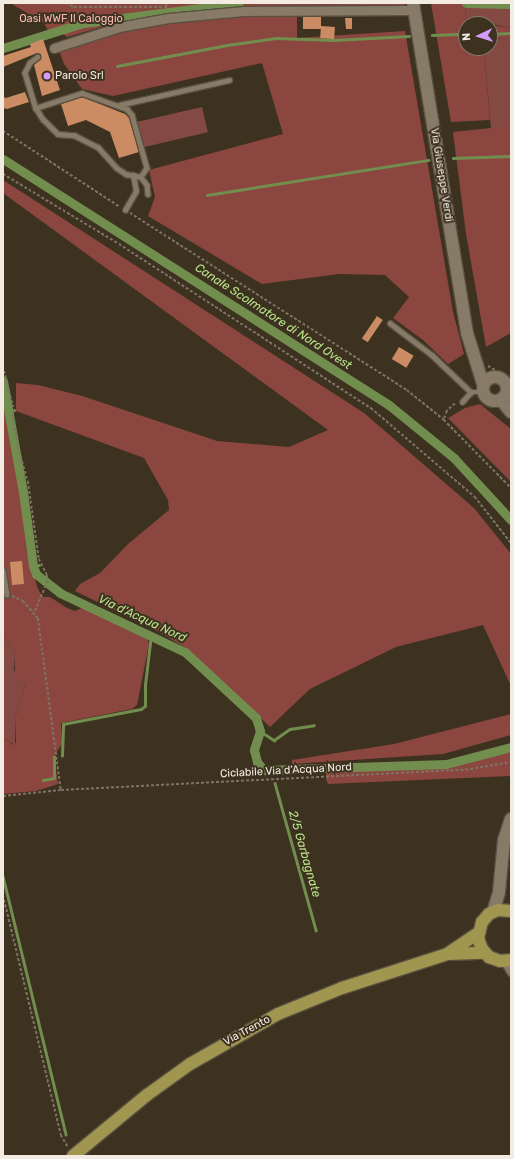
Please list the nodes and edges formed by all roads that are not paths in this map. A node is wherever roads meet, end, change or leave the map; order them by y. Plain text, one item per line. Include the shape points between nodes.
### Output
1 (413, 6) edge
2 (50, 50) dead end
3 (38, 57) dead end
4 (229, 80) dead end
5 (119, 105) junction
6 (36, 108) junction
7 (133, 175) junction
8 (141, 177) junction
9 (148, 194) dead end
10 (125, 210) road end
11 (390, 323) dead end
12 (486, 385) junction
13 (509, 386) edge
14 (471, 392) junction
15 (464, 401) road end
16 (502, 401) junction
17 (511, 412) edge
18 (3, 570) edge
19 (7, 595) road end
20 (511, 820) edge
21 (501, 882) junction
22 (511, 911) edge
23 (493, 912) junction
24 (478, 933) junction
25 (485, 953) junction
26 (448, 954) junction
27 (509, 964) edge
28 (73, 1156) edge

1 - 2 street via 244,11 168,18 119,27
1 - 12 street, Via Giuseppe Verdi via 470,348
3 - 6 lane via 30,63 25,73
4 - 5 lane
5 - 6 lane via 82,93
5 - 8 lane via 132,115 147,168
6 - 7 lane via 58,134 74,135 98,147 117,168
7 - 8 lane
7 - 10 lane via 136,192
8 - 9 lane via 147,185
11 - 14 lane via 432,355
12 - 13 street via 499,378
12 - 14 lane
12 - 16 street via 494,400
13 - 16 street
14 - 15 lane
16 - 17 street
18 - 19 lane
20 - 21 street, Via Trento via 501,857
21 - 22 street, Via Trento
21 - 23 street, Via Trento
22 - 23 main road, Via Trento
23 - 24 main road, Via Trento via 482,922
24 - 25 main road via 479,944
24 - 26 main road, Via Trento
25 - 26 main road, Via Trento
25 - 27 main road, Via Trento
26 - 28 main road, Via Trento via 324,994 234,1037 168,1080

